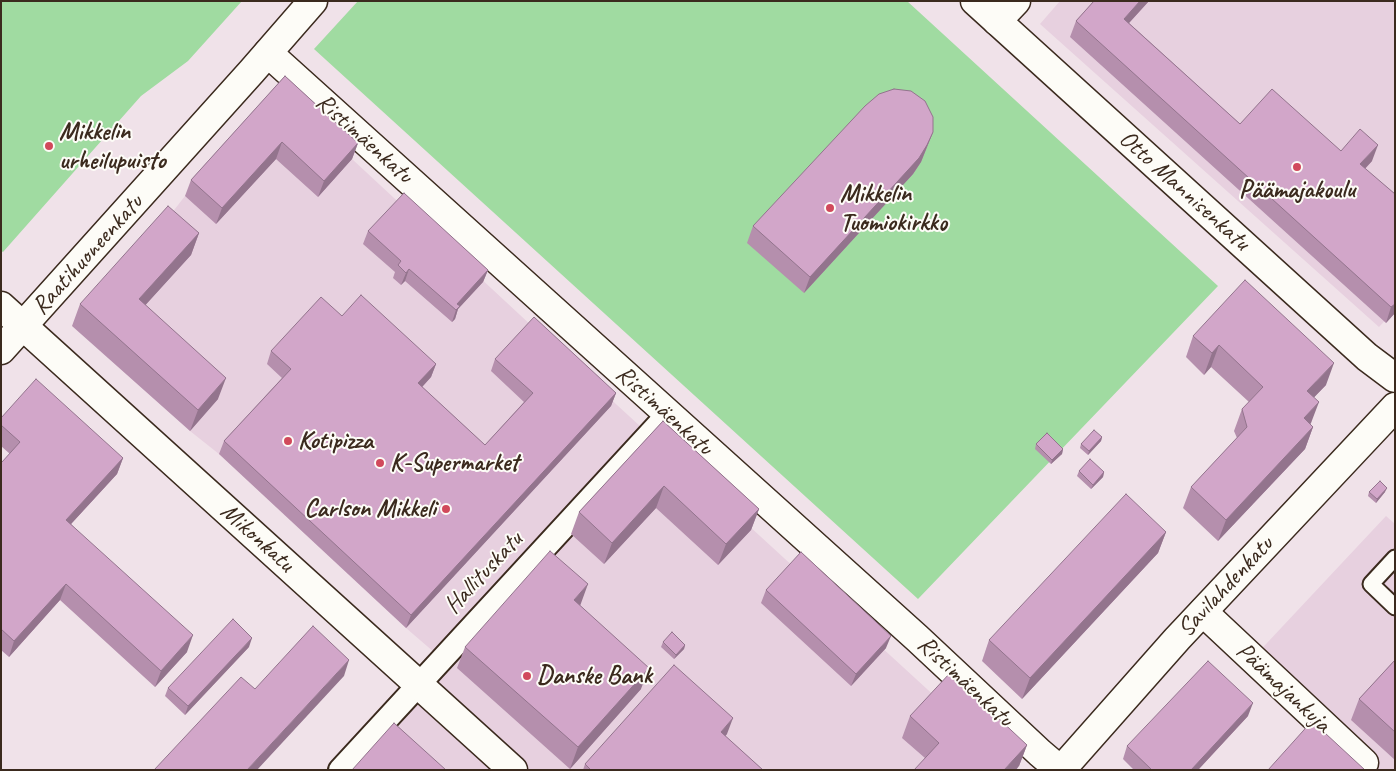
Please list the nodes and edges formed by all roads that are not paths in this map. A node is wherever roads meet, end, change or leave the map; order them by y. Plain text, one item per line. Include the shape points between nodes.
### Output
1 (313, 1) edge
2 (975, 1) edge
3 (1016, 1) edge
4 (997, 21) junction
5 (268, 53) junction
6 (1, 306) edge
7 (24, 326) junction
8 (1, 350) edge
9 (1395, 378) edge
10 (1395, 407) edge
11 (668, 414) junction
12 (1395, 558) edge
13 (1395, 607) edge
14 (1203, 612) junction
15 (419, 684) junction
16 (1364, 763) dead end
17 (340, 770) edge
18 (513, 770) edge
19 (1060, 770) edge

1 - 5 street, Raatihuoneenkatu
2 - 4 street, Otto Mannisenkatu
3 - 4 street
4 - 9 street, Otto Mannisenkatu via 1367,357
5 - 7 street, Raatihuoneenkatu
5 - 11 street, Ristimäenkatu
6 - 7 street, Mikonkatu
7 - 8 street, Raatihuoneenkatu
7 - 15 street, Mikonkatu
10 - 14 street, Savilahdenkatu
11 - 15 street, Hallituskatu
11 - 19 street, Ristimäenkatu
12 - 13 lane via 1371,584
14 - 16 street, Päämajankuja
14 - 19 street, Savilahdenkatu
15 - 17 street, Hallituskatu
15 - 18 street, Mikonkatu

